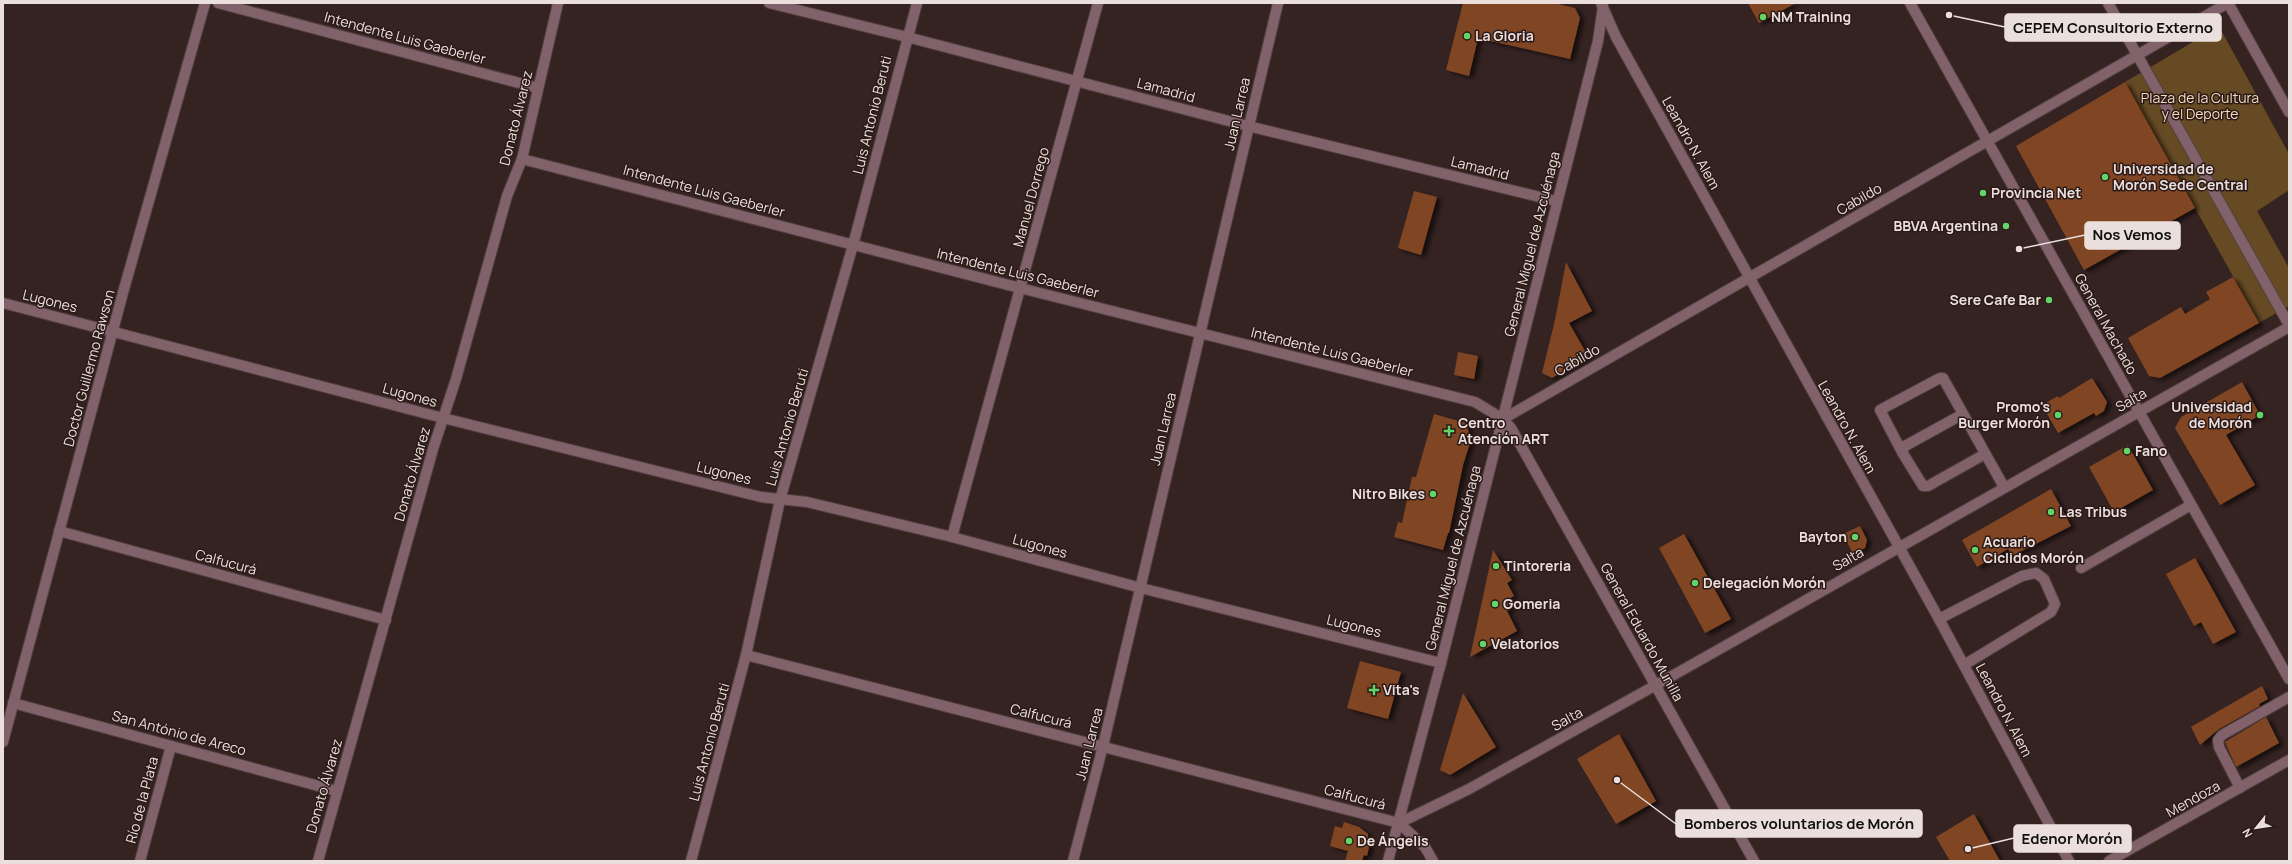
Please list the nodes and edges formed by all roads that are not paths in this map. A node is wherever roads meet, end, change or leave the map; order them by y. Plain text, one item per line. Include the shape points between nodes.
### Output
1 (205, 3) edge
2 (218, 3) edge
3 (558, 3) edge
4 (768, 3) edge
5 (917, 3) edge
6 (1098, 3) edge
7 (1278, 3) edge
8 (1910, 3) edge
9 (2108, 3) edge
10 (2228, 3) edge
11 (1603, 4) edge
12 (907, 37) junction
13 (2136, 55) junction
14 (1077, 81) junction
15 (538, 88) junction
16 (2289, 112) edge
17 (1248, 126) junction
18 (1988, 142) junction
19 (522, 159) junction
20 (1556, 201) junction
21 (854, 245) junction
22 (1749, 278) junction
23 (1020, 288) junction
24 (3, 303) edge
25 (2289, 326) edge
26 (113, 331) junction
27 (1199, 334) junction
28 (2139, 411) junction
29 (1963, 414) junction
30 (443, 418) junction
31 (1503, 419) junction
32 (1902, 452) junction
33 (1985, 454) junction
34 (2004, 487) junction
35 (780, 500) junction
36 (2191, 505) junction
37 (59, 531) junction
38 (952, 537) junction
39 (1898, 547) junction
40 (2081, 568) dead end
41 (1141, 588) junction
42 (1939, 619) junction
43 (386, 620) junction
44 (746, 655) junction
45 (1441, 663) junction
46 (1964, 665) junction
47 (2289, 679) edge
48 (1656, 685) junction
49 (2289, 696) edge
50 (13, 703) junction
51 (3, 742) edge
52 (171, 746) junction
53 (1104, 746) junction
54 (2289, 760) edge
55 (2240, 788) junction
56 (337, 790) junction
57 (1399, 823) junction
58 (140, 861) edge
59 (318, 861) edge
60 (691, 861) edge
61 (1073, 861) edge
62 (1388, 861) edge
63 (1433, 861) edge
64 (1754, 861) edge
65 (2069, 861) edge
66 (2109, 861) edge

1 - 26 street, Doctor Guillermo Rawson
2 - 15 street, Intendente Luis Gaeberler
3 - 15 street, Donato Álvarez
4 - 12 street, Lamadrid
5 - 12 street, Luis Antonio Beruti
6 - 14 street, Manuel Dorrego
7 - 17 street, Juan Larrea
8 - 18 street, General Machado
9 - 13 street
10 - 13 street, Cabildo
10 - 16 street
11 - 20 street, General Miguel de Azcuénaga via 1598,41
11 - 22 street, Leandro N. Alem via 1616,37
12 - 14 street, Lamadrid
12 - 21 street, Luis Antonio Beruti
13 - 18 street, Cabildo
13 - 25 street
14 - 17 street, Lamadrid
14 - 23 street, Manuel Dorrego
15 - 19 street, Donato Álvarez
17 - 20 street, Lamadrid
17 - 27 street, Juan Larrea
18 - 22 street, Cabildo
18 - 28 street, General Machado
19 - 21 street, Intendente Luis Gaeberler
19 - 30 street, Donato Álvarez via 507,196
20 - 31 street, General Miguel de Azcuénaga
21 - 23 street, Intendente Luis Gaeberler
21 - 35 street, Luis Antonio Beruti
22 - 31 street, Cabildo
22 - 39 street, Leandro N. Alem
23 - 27 street, Intendente Luis Gaeberler
23 - 38 street, Manuel Dorrego
24 - 26 street, Lugones
25 - 28 street, Salta
26 - 30 street, Lugones
26 - 37 street, Doctor Guillermo Rawson
27 - 31 street, Intendente Luis Gaeberler via 1475,402
27 - 41 street, Juan Larrea
28 - 34 street, Salta
28 - 36 street, General Machado
29 - 32 street via 1905,446
29 - 32 street via 1943,378 1882,408 1880,413
29 - 33 street
30 - 35 street, Lugones
30 - 43 street, Donato Álvarez
31 - 45 street, General Miguel de Azcuénaga
31 - 48 street, General Eduardo Munilla via 1511,428
32 - 33 street via 1919,482 1925,486
33 - 34 street
34 - 39 street, Salta
35 - 38 street, Lugones via 807,502
35 - 44 street, Luis Antonio Beruti
36 - 40 street
36 - 47 street, General Machado
37 - 43 street, Calfucurá
37 - 50 street, Doctor Guillermo Rawson
38 - 41 street, Lugones
39 - 42 street, Leandro N. Alem
39 - 48 street, Salta
41 - 45 street, Lugones
41 - 53 street, Juan Larrea
42 - 46 street, Leandro N. Alem
42 - 46 street via 2022,576 2036,573 2044,579 2056,604 2051,612
43 - 56 street, Donato Álvarez
44 - 53 street, Calfucurá
44 - 60 street, Luis Antonio Beruti
45 - 57 street, General Miguel de Azcuénaga
46 - 65 street, Leandro N. Alem
48 - 57 street, Salta via 1469,788
48 - 64 street, General Eduardo Munilla
49 - 55 street via 2222,735 2218,740 2219,747
50 - 51 street, Doctor Guillermo Rawson
50 - 52 street, San António de Areco
52 - 56 street, San António de Areco
52 - 58 street, Río de la Plata
53 - 57 street, Calfucurá
53 - 61 street, Juan Larrea
54 - 55 street, Mendoza
55 - 66 street, Mendoza
56 - 59 street, Donato Álvarez
57 - 62 street, General Miguel de Azcuénaga
57 - 63 street via 1425,847

